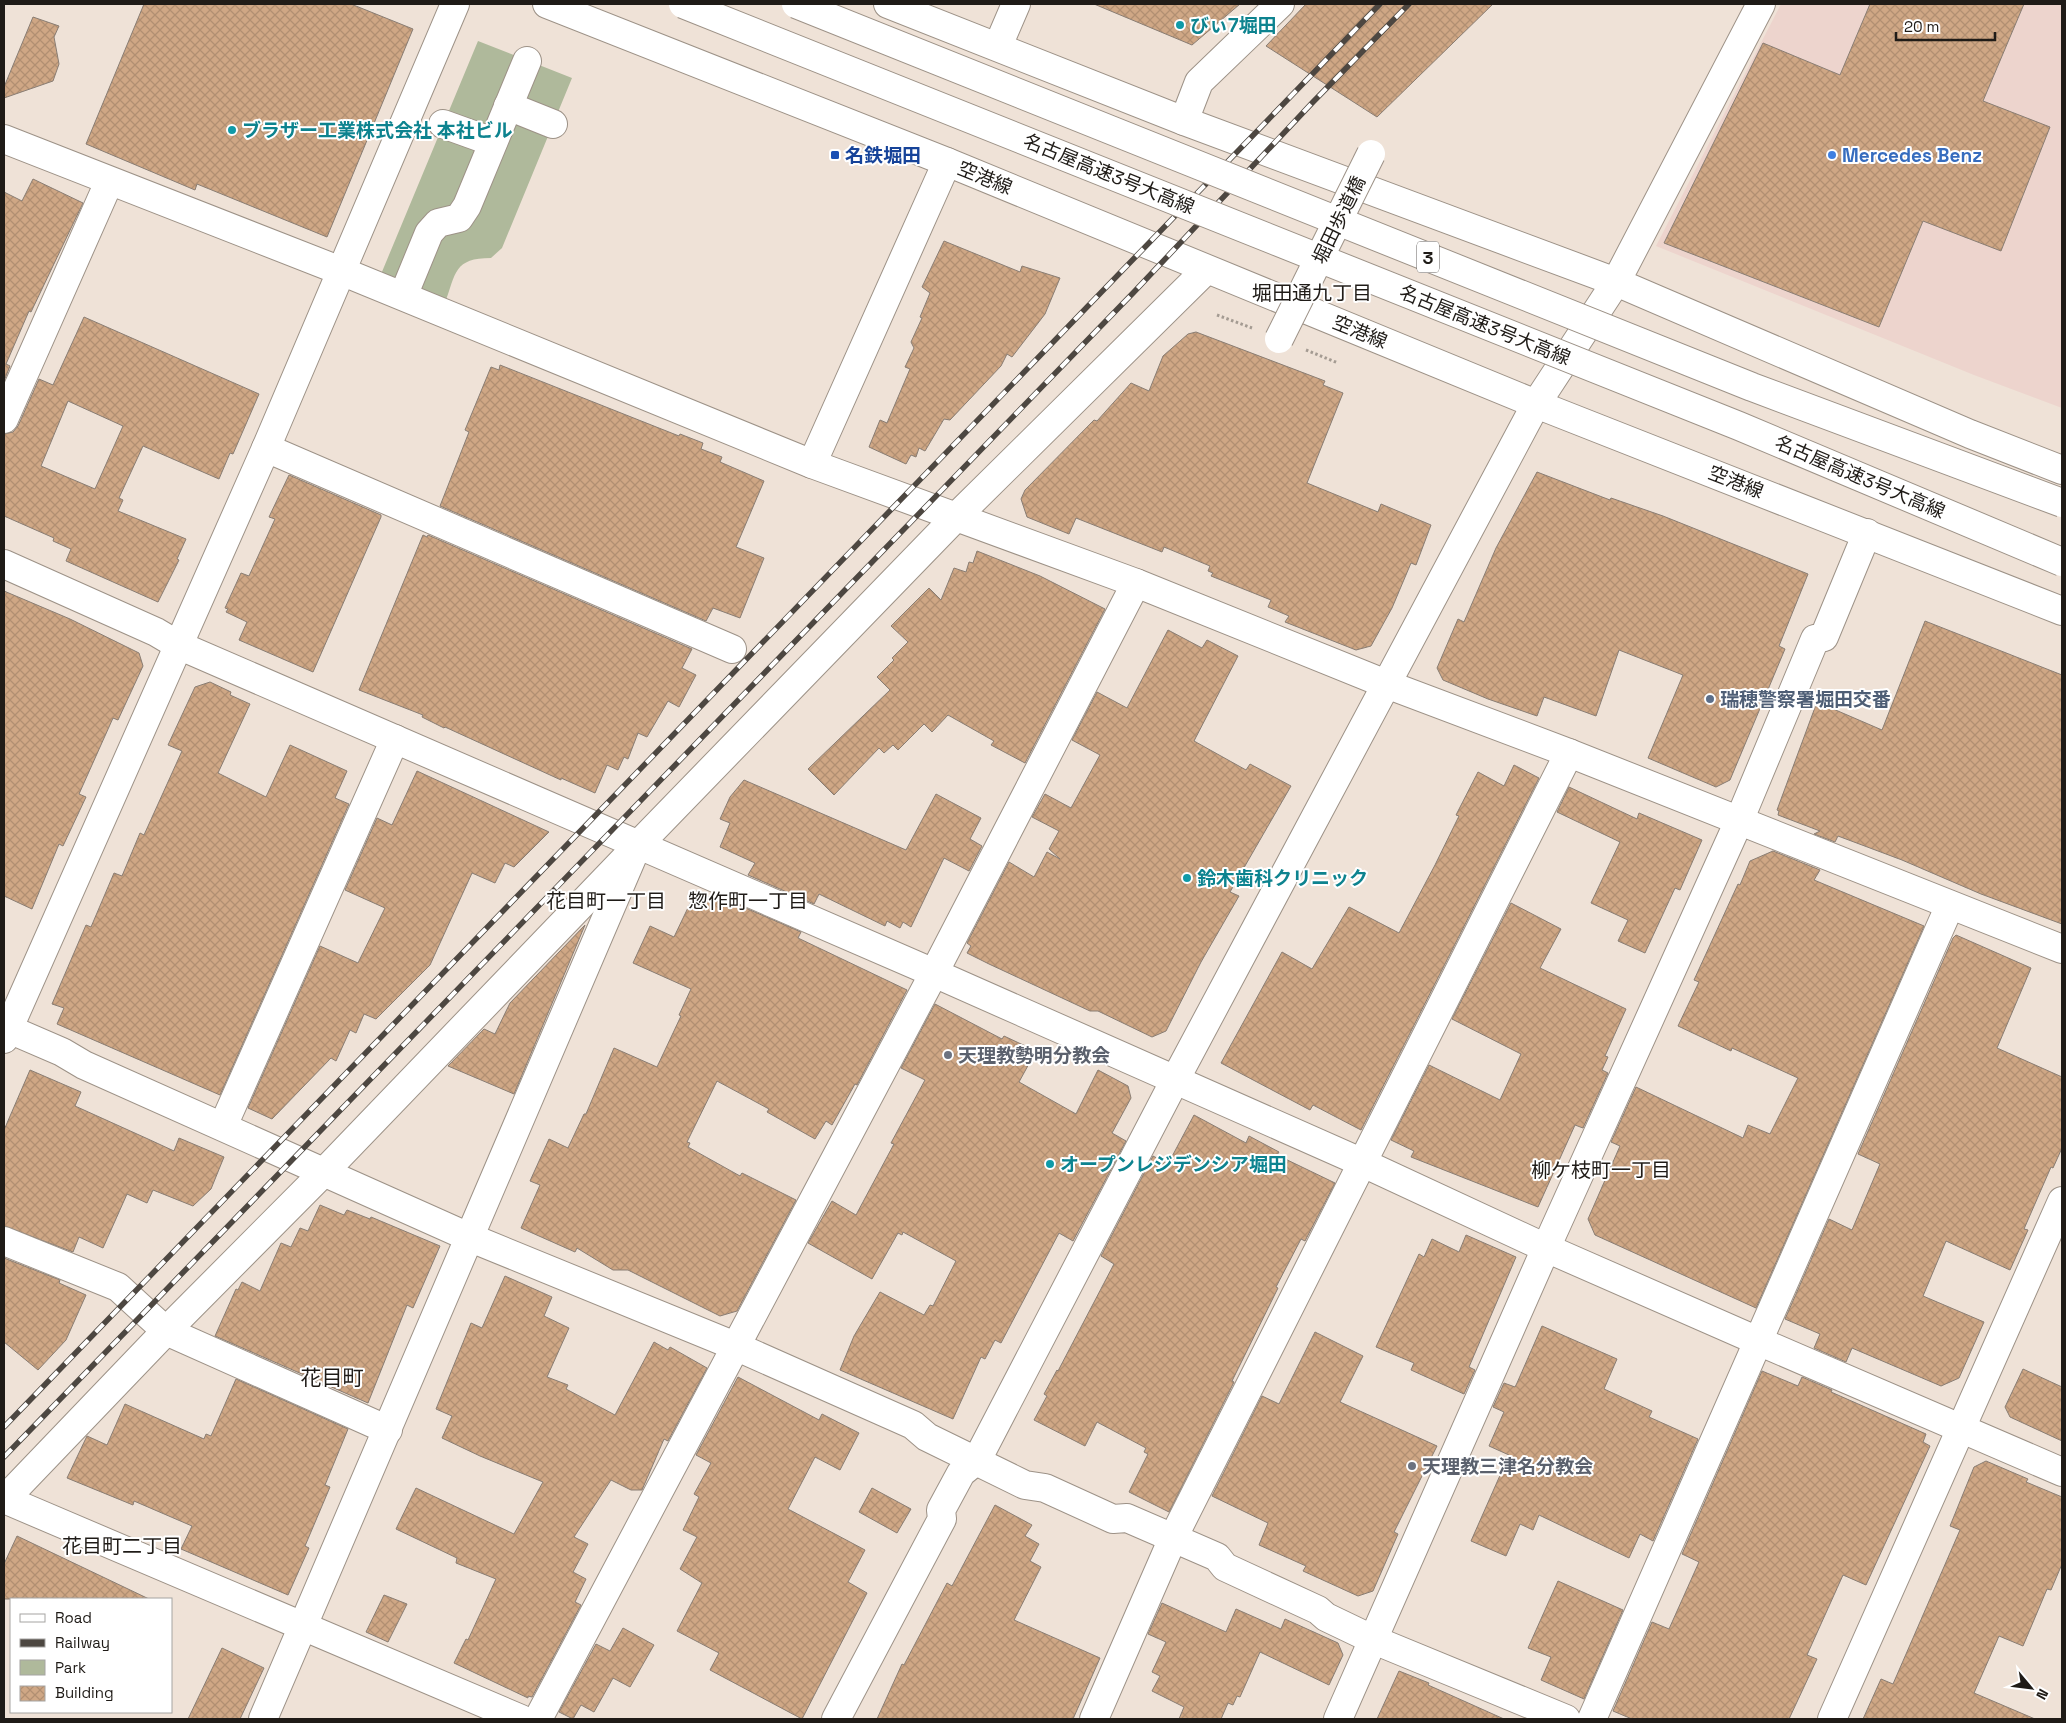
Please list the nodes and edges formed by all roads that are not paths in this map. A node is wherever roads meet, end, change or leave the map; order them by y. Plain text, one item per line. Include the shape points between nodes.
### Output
1 (455, 4) edge
2 (547, 4) edge
3 (683, 4) edge
4 (796, 4) edge
5 (888, 4) edge
6 (1016, 4) edge
7 (1280, 4) edge
8 (1761, 4) edge
9 (998, 46) junction
10 (527, 60) dead end
11 (508, 106) junction
12 (1184, 121) junction
13 (444, 124) dead end
14 (553, 124) dead end
15 (4, 140) edge
16 (493, 142) junction
17 (1371, 154) dead end
18 (947, 162) junction
19 (109, 182) junction
20 (1206, 270) junction
21 (340, 271) junction
22 (1616, 282) junction
23 (406, 289) dead end
24 (1279, 339) dead end
25 (1536, 404) junction
26 (4, 419) edge
27 (266, 448) junction
28 (812, 464) junction
29 (2062, 470) edge
30 (2062, 503) edge
31 (957, 516) junction
32 (1867, 533) junction
33 (2062, 562) edge
34 (4, 564) edge
35 (1136, 583) junction
36 (2062, 611) edge
37 (178, 645) junction
38 (732, 649) dead end
39 (1386, 684) junction
40 (395, 739) junction
41 (1569, 753) junction
42 (1739, 821) junction
43 (637, 846) junction
44 (1950, 904) junction
45 (2062, 949) edge
46 (934, 973) junction
47 (5, 1032) edge
48 (1174, 1080) junction
49 (223, 1126) junction
50 (1363, 1163) junction
51 (323, 1173) junction
52 (2062, 1201) edge
53 (471, 1238) junction
54 (4, 1240) edge
55 (1546, 1248) junction
56 (166, 1331) junction
57 (1758, 1341) junction
58 (735, 1346) junction
59 (1961, 1428) junction
60 (388, 1430) junction
61 (977, 1460) junction
62 (2062, 1472) edge
63 (4, 1499) edge
64 (1172, 1538) junction
65 (302, 1626) junction
66 (1374, 1640) junction
67 (263, 1719) edge
68 (521, 1719) edge
69 (538, 1719) edge
70 (836, 1719) edge
71 (1094, 1719) edge
72 (1338, 1719) edge
73 (1566, 1719) edge
74 (1592, 1719) edge
75 (1832, 1719) edge

1 - 21 main road
2 - 18 main road, 空港線
3 - 33 main road, 名古屋高速3号大高線 / 3, bridge via 1730,422
4 - 30 main road, 3, bridge via 1752,387
5 - 9 main road
6 - 9 main road
7 - 12 main road via 1199,82
8 - 22 main road
9 - 12 main road
10 - 11 main road
11 - 14 main road
11 - 16 main road
12 - 22 main road
13 - 16 main road
15 - 19 main road
16 - 23 main road via 467,206 459,218 438,224 428,233
17 - 24 main road, 堀田歩道橋, bridge
18 - 20 main road, 空港線
18 - 28 main road
19 - 21 main road
19 - 26 main road
20 - 25 main road, 空港線
20 - 31 main road
21 - 27 main road
21 - 28 main road
22 - 25 main road
22 - 29 main road via 1970,434
25 - 32 main road, 空港線
25 - 39 main road
27 - 37 main road
27 - 38 main road
28 - 31 main road
31 - 35 main road
31 - 43 main road
32 - 36 main road, 空港線
32 - 42 main road via 1824,637 1814,639
34 - 37 main road via 156,632
35 - 39 main road
35 - 46 main road
37 - 40 main road
37 - 47 main road
39 - 41 main road
39 - 48 main road
40 - 43 main road
40 - 49 main road
41 - 42 main road
41 - 50 main road
42 - 44 main road
42 - 55 main road
43 - 46 main road
43 - 51 main road
43 - 53 main road
44 - 45 main road
44 - 57 main road
46 - 48 main road
46 - 58 main road
47 - 49 main road
48 - 50 main road
48 - 61 main road
49 - 51 main road
50 - 55 main road
50 - 64 main road
51 - 53 main road
51 - 56 main road
52 - 59 main road
53 - 58 main road
53 - 60 main road
54 - 56 main road via 118,1287
55 - 57 main road
55 - 66 main road
56 - 60 main road
56 - 63 main road
57 - 59 main road
57 - 74 main road
58 - 61 main road via 913,1425 926,1437
58 - 69 main road
59 - 62 main road
59 - 75 main road
60 - 65 main road
61 - 64 main road via 1024,1484 1044,1488 1113,1519 1127,1518
61 - 70 main road via 961,1473 942,1510 942,1520
63 - 65 main road
64 - 66 main road
64 - 71 main road
65 - 67 main road
65 - 68 main road
66 - 72 main road
66 - 73 main road

